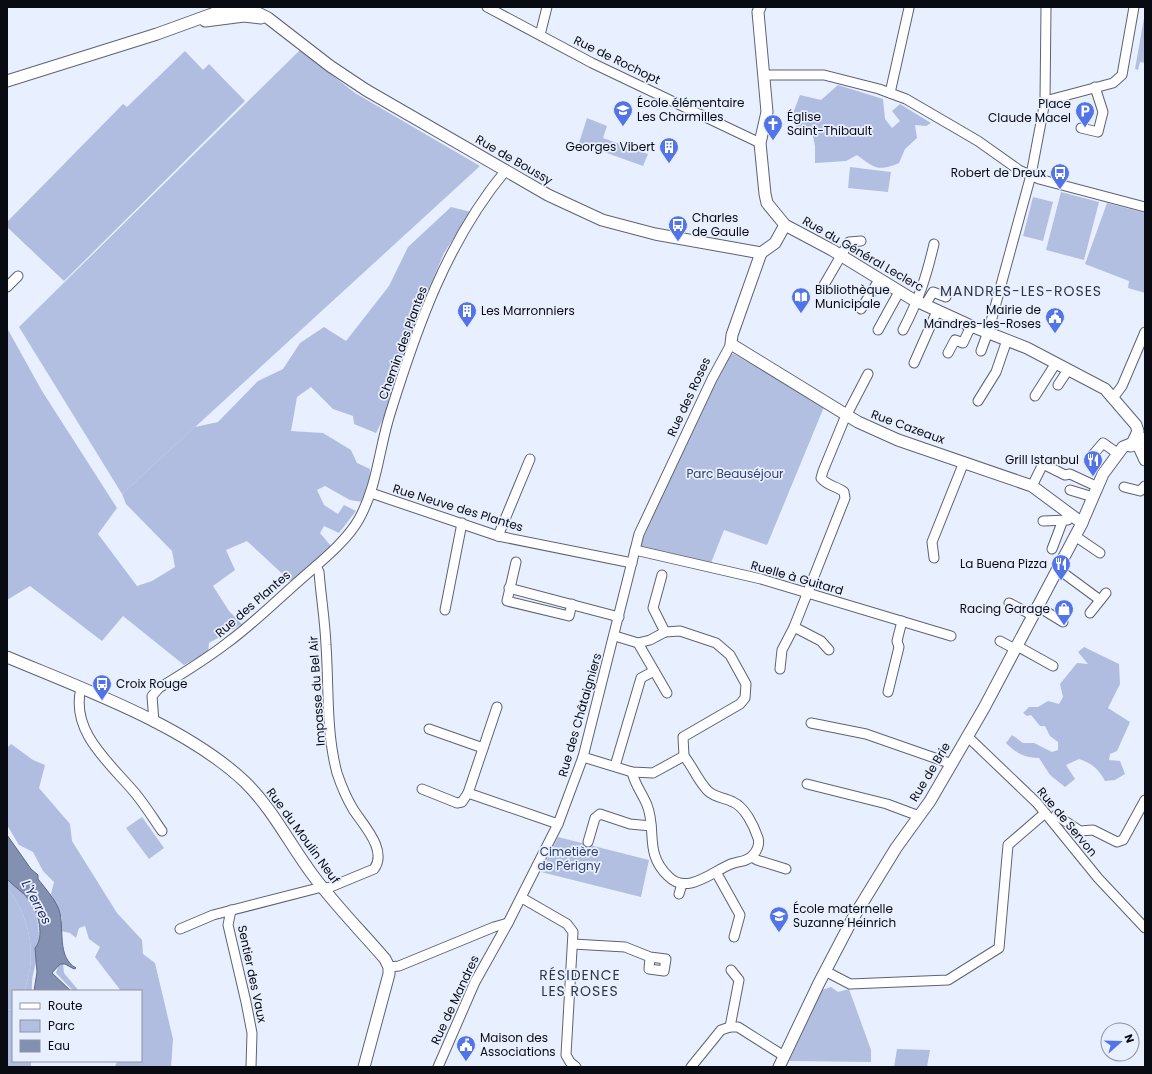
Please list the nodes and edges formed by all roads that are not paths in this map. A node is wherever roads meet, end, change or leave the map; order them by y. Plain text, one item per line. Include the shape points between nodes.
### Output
1 (487, 7) edge
2 (546, 7) edge
3 (760, 7) edge
4 (1046, 7) edge
5 (1134, 7) edge
6 (909, 8) edge
7 (240, 9) edge
8 (540, 35) junction
9 (765, 75) junction
10 (7, 81) edge
11 (1095, 87) junction
12 (890, 93) junction
13 (1045, 101) junction
14 (1081, 128) dead end
15 (760, 143) junction
16 (506, 170) junction
17 (1031, 175) junction
18 (1145, 207) edge
19 (785, 225) junction
20 (861, 241) dead end
21 (934, 244) dead end
22 (761, 253) junction
23 (841, 256) junction
24 (18, 276) dead end
25 (879, 280) junction
26 (824, 285) dead end
27 (7, 287) edge
28 (899, 292) junction
29 (946, 297) dead end
30 (921, 303) junction
31 (861, 309) dead end
32 (938, 311) junction
33 (971, 326) junction
34 (878, 330) dead end
35 (903, 330) dead end
36 (988, 332) junction
37 (1145, 332) edge
38 (1007, 340) junction
39 (731, 344) junction
40 (981, 351) dead end
41 (948, 352) dead end
42 (914, 363) dead end
43 (1056, 363) junction
44 (1068, 370) junction
45 (868, 374) dead end
46 (1058, 385) dead end
47 (1036, 396) dead end
48 (1113, 398) junction
49 (978, 401) dead end
50 (846, 415) junction
51 (1145, 438) edge
52 (1133, 444) junction
53 (1117, 454) junction
54 (1091, 456) dead end
55 (530, 459) dead end
56 (1145, 460) edge
57 (964, 462) junction
58 (1032, 486) junction
59 (1145, 486) edge
60 (1124, 487) dead end
61 (1070, 490) dead end
62 (1095, 492) junction
63 (371, 494) junction
64 (1068, 518) junction
65 (1043, 521) dead end
66 (462, 523) junction
67 (1082, 523) junction
68 (498, 536) junction
69 (1075, 536) junction
70 (1052, 549) dead end
71 (635, 550) junction
72 (1100, 552) dead end
73 (934, 558) dead end
74 (516, 562) dead end
75 (632, 564) junction
76 (316, 566) junction
77 (1058, 569) junction
78 (662, 575) dead end
79 (509, 588) junction
80 (807, 592) junction
81 (1106, 593) dead end
82 (1100, 600) junction
83 (1009, 603) dead end
84 (572, 604) junction
85 (446, 610) dead end
86 (1035, 611) junction
87 (1090, 613) dead end
88 (619, 617) junction
89 (902, 621) junction
90 (1063, 622) dead end
91 (794, 627) junction
92 (665, 632) junction
93 (614, 636) junction
94 (951, 636) dead end
95 (1000, 641) dead end
96 (638, 643) junction
97 (1016, 648) junction
98 (829, 650) dead end
99 (7, 657) edge
100 (1053, 666) dead end
101 (780, 669) dead end
102 (654, 671) junction
103 (81, 688) junction
104 (888, 692) dead end
105 (667, 694) dead end
106 (497, 706) dead end
107 (154, 722) junction
108 (812, 723) dead end
109 (429, 729) dead end
110 (967, 736) junction
111 (483, 748) junction
112 (684, 756) junction
113 (583, 757) junction
114 (952, 764) junction
115 (615, 766) junction
116 (632, 772) junction
117 (807, 784) dead end
118 (422, 789) dead end
119 (468, 793) junction
120 (1145, 800) edge
121 (1045, 813) junction
122 (1056, 815) dead end
123 (919, 816) junction
124 (558, 824) junction
125 (650, 826) junction
126 (162, 831) dead end
127 (588, 842) dead end
128 (752, 857) junction
129 (786, 869) dead end
130 (716, 872) junction
131 (682, 884) junction
132 (322, 887) junction
133 (679, 894) dead end
134 (522, 898) junction
135 (231, 910) junction
136 (508, 923) junction
137 (1145, 928) edge
138 (180, 929) dead end
139 (734, 937) dead end
140 (573, 944) junction
141 (650, 957) dead end
142 (389, 967) junction
143 (731, 970) dead end
144 (825, 971) junction
145 (730, 1027) junction
146 (784, 1056) junction
147 (250, 1067) edge
148 (364, 1067) edge
149 (438, 1067) edge
150 (576, 1067) edge
151 (691, 1067) edge
152 (779, 1067) edge

1 - 8 street, Rue de Rochopt
2 - 8 street
3 - 9 street via 758,12
4 - 13 street
5 - 11 street via 1122,75 1113,83
6 - 12 street
7 - 10 street, Rue de Boussy
7 - 16 street, Rue de Boussy via 280,28 354,82
8 - 15 street, Rue de Rochopt via 592,63
9 - 12 street via 824,75
9 - 15 street via 767,112
11 - 13 street
11 - 14 street via 1103,112 1098,132
12 - 17 street via 932,114
13 - 17 street
15 - 19 street via 767,203
16 - 22 street, Rue de Boussy via 548,195 602,220 655,234
16 - 63 street, Chemin des Plantes via 456,242 422,320 390,415
17 - 18 street via 1039,180
17 - 36 street
19 - 22 street via 775,244
19 - 23 street, Rue du Général Leclerc
20 - 23 street via 849,242
21 - 30 street
22 - 39 street, Rue des Roses
23 - 25 street, Rue du Général Leclerc
23 - 26 street
24 - 27 street
25 - 28 street, Rue du Général Leclerc
25 - 31 street
28 - 30 street, Rue du Général Leclerc
28 - 34 street
29 - 30 street via 933,292
30 - 32 street, Rue du Général Leclerc
30 - 35 street
32 - 33 street, Rue du Général Leclerc
32 - 42 street
33 - 36 street, Rue du Général Leclerc
33 - 41 street via 963,343 955,340
36 - 38 street, Rue du Général Leclerc
36 - 40 street
37 - 48 street via 1122,386
38 - 43 street, Rue du Général Leclerc
38 - 49 street via 996,372
39 - 50 street, Rue Cazeaux
39 - 71 street, Rue des Roses via 639,534
43 - 44 street, Rue du Général Leclerc
43 - 47 street
44 - 46 street
44 - 48 street, Rue du Général Leclerc via 1104,389
45 - 50 street
48 - 52 street, Rue du Général Leclerc via 1136,425 1138,432
50 - 57 street, Rue Cazeaux via 898,440
50 - 80 street via 821,478 826,484 844,492 845,498
51 - 52 street
52 - 53 street, Rue de Brie via 1125,446
52 - 56 street via 1139,447
52 - 62 street, Rue de Brie
53 - 54 street via 1103,443
53 - 62 street, Rue de Brie via 1103,474
55 - 68 street
57 - 58 street, Rue Cazeaux
57 - 73 street via 932,542
58 - 62 street via 1043,464 1065,475 1070,474
58 - 64 street, Rue Cazeaux
59 - 60 street via 1140,491
61 - 62 street
62 - 67 street, Rue de Brie
63 - 66 street, Rue Neuve des Plantes
63 - 76 street, Rue des Plantes via 359,521
64 - 65 street
64 - 67 street, Rue Cazeaux
64 - 70 street
66 - 68 street, Rue Neuve des Plantes
66 - 85 street
67 - 69 street, Rue de Brie
68 - 75 street, Rue Neuve des Plantes
69 - 72 street
69 - 77 street, Rue de Brie
71 - 75 street, Rue des Châtaigniers
71 - 80 street, Ruelle à Guitard
74 - 79 street
75 - 88 street, Rue des Châtaigniers
76 - 107 street, Rue des Plantes via 228,643 159,688 152,696
76 - 132 street, Impasse du Bel Air via 319,572 326,646 329,723 338,773 352,808 378,852 374,869 328,888
77 - 82 street
77 - 86 street, Rue de Brie
78 - 92 street via 653,608
79 - 84 street
79 - 84 street via 507,601 568,616
80 - 89 street, Ruelle à Guitard
80 - 91 street
81 - 82 street
82 - 87 street
83 - 86 street
84 - 88 street
86 - 90 street
86 - 97 street, Rue de Brie
88 - 93 street, Rue des Châtaigniers
89 - 94 street, Ruelle à Guitard
89 - 104 street via 897,641 899,648
91 - 98 street via 821,641
91 - 101 street via 782,650
92 - 96 street
92 - 112 street via 680,631 716,643 730,655 746,684 745,698 740,704 684,737
93 - 96 street
93 - 113 street, Rue des Châtaigniers
95 - 97 street
96 - 102 street
97 - 100 street
97 - 110 street, Rue de Brie
99 - 103 street, Rue du Moulin Neuf
102 - 105 street
102 - 115 street via 641,678
103 - 107 street, Rue du Moulin Neuf
103 - 126 street via 81,719 88,738 137,795
106 - 111 street
107 - 132 street, Rue du Moulin Neuf via 190,740 243,780 262,799
108 - 114 street via 866,734
109 - 111 street
110 - 114 street, Rue de Brie
110 - 121 street, Rue de Servon
111 - 119 street
112 - 116 street via 653,773
112 - 128 street via 708,792 743,809 758,839 758,847
113 - 115 street
113 - 124 street, Rue des Châtaigniers
114 - 123 street, Rue de Brie
115 - 116 street
116 - 125 street via 634,783 647,806
117 - 123 street via 887,804
118 - 119 street via 458,804
119 - 124 street
120 - 122 street via 1123,840 1117,842 1093,830 1080,831
121 - 137 street, Rue de Servon via 1098,878
121 - 144 street via 1008,845 999,948 948,980 850,984
123 - 144 street, Rue de Brie via 870,889
124 - 134 street, Rue des Châtaigniers
125 - 127 street via 630,824 600,814 595,818
125 - 131 street via 652,846 658,863 669,878
128 - 129 street
128 - 130 street
130 - 131 street via 696,882
130 - 139 street via 740,915
131 - 133 street
132 - 135 street
132 - 142 street, Rue du Moulin Neuf via 385,959
134 - 136 street, Rue des Châtaigniers
134 - 140 street via 567,924 573,932
135 - 138 street via 213,914
135 - 147 street, Sentier des Vaux via 228,925 252,1033
136 - 142 street via 399,966
136 - 149 street, Rue de Mandres via 475,982
140 - 141 street via 625,947
140 - 150 street via 566,1055
142 - 148 street
143 - 145 street via 739,980
144 - 146 street, Rue de Brie
145 - 146 street via 738,1027
145 - 151 street via 721,1030
146 - 152 street, Rue de Brie

